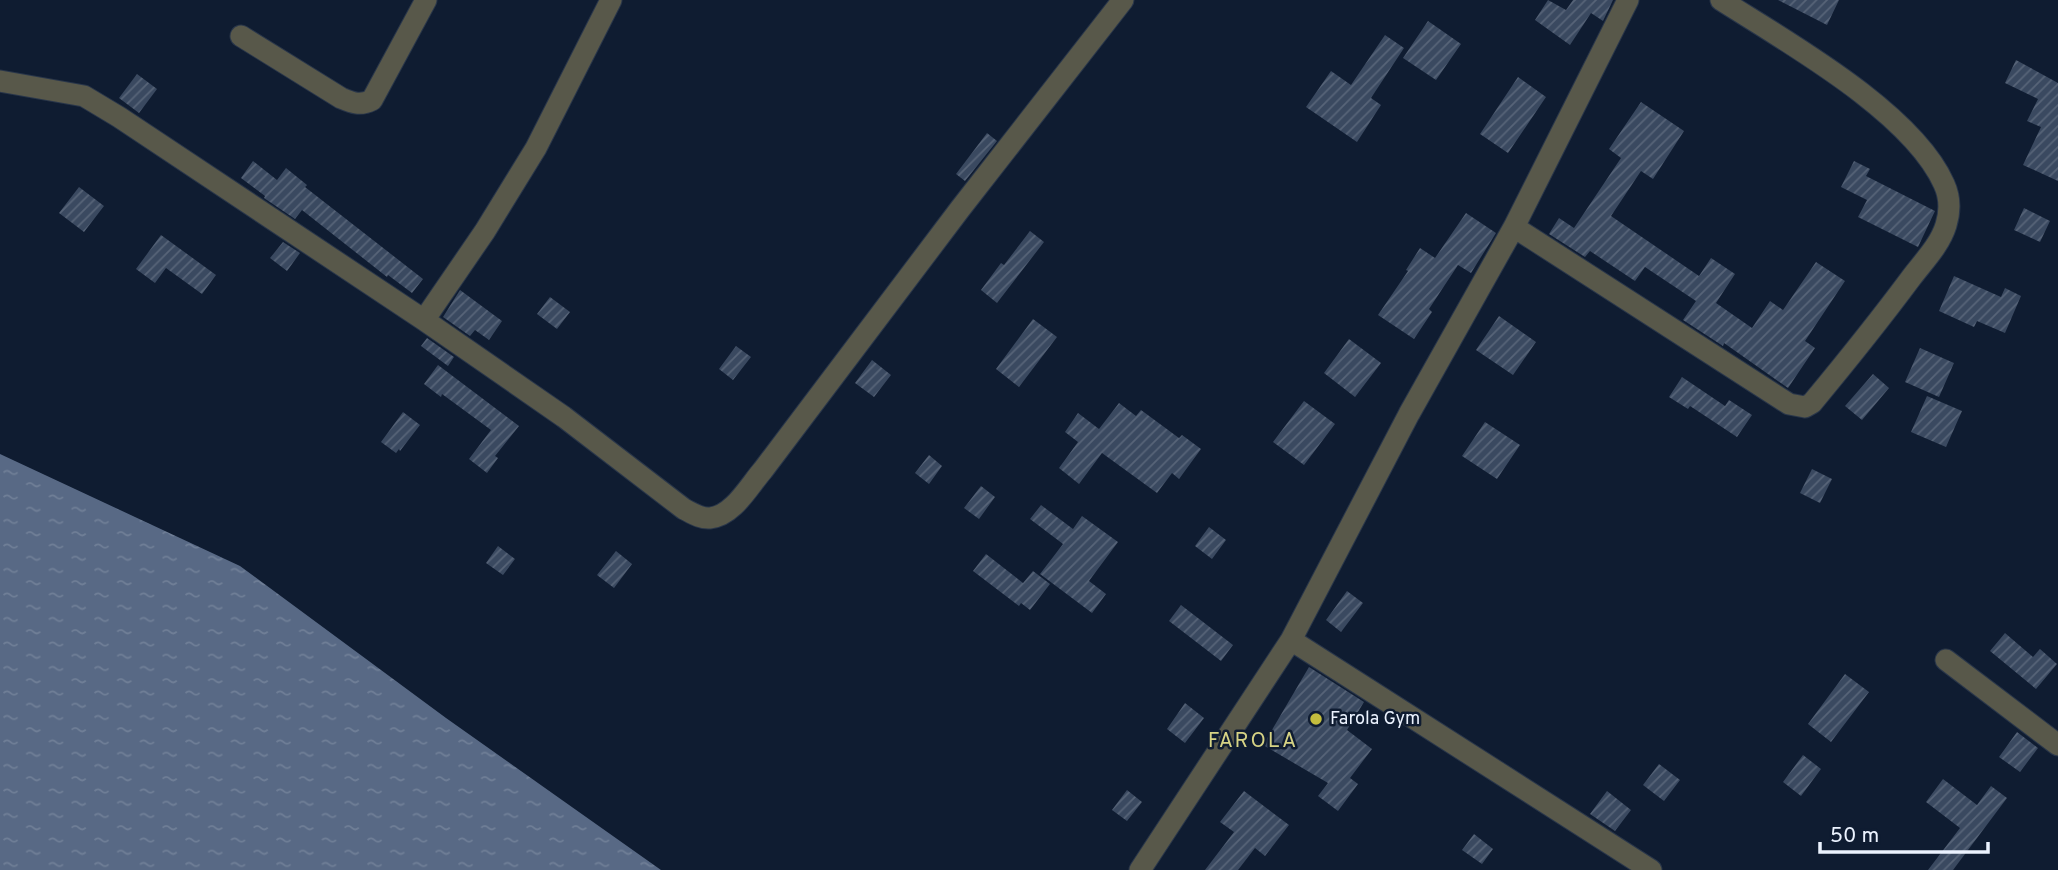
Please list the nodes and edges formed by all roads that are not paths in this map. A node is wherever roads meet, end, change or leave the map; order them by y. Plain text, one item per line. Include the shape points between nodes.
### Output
1 (426, 0) edge
2 (611, 0) edge
3 (1123, 0) edge
4 (1628, 0) edge
5 (1721, 0) edge
6 (241, 36) dead end
7 (0, 81) edge
8 (1514, 227) junction
9 (424, 320) junction
10 (1291, 640) junction
11 (1946, 660) dead end
12 (2058, 746) edge
13 (1140, 870) edge
14 (1651, 870) edge

1 - 6 street via 372,100 365,104 341,97
2 - 9 street via 536,148
3 - 9 street via 763,470 720,515 710,519 684,509 564,417
4 - 8 street
5 - 8 street via 1880,107 1924,152 1945,184 1949,204 1945,227 1934,246 1812,403 1805,407 1789,404
7 - 9 street via 84,96
8 - 10 street via 1403,425
10 - 13 street
10 - 14 street
11 - 12 street

